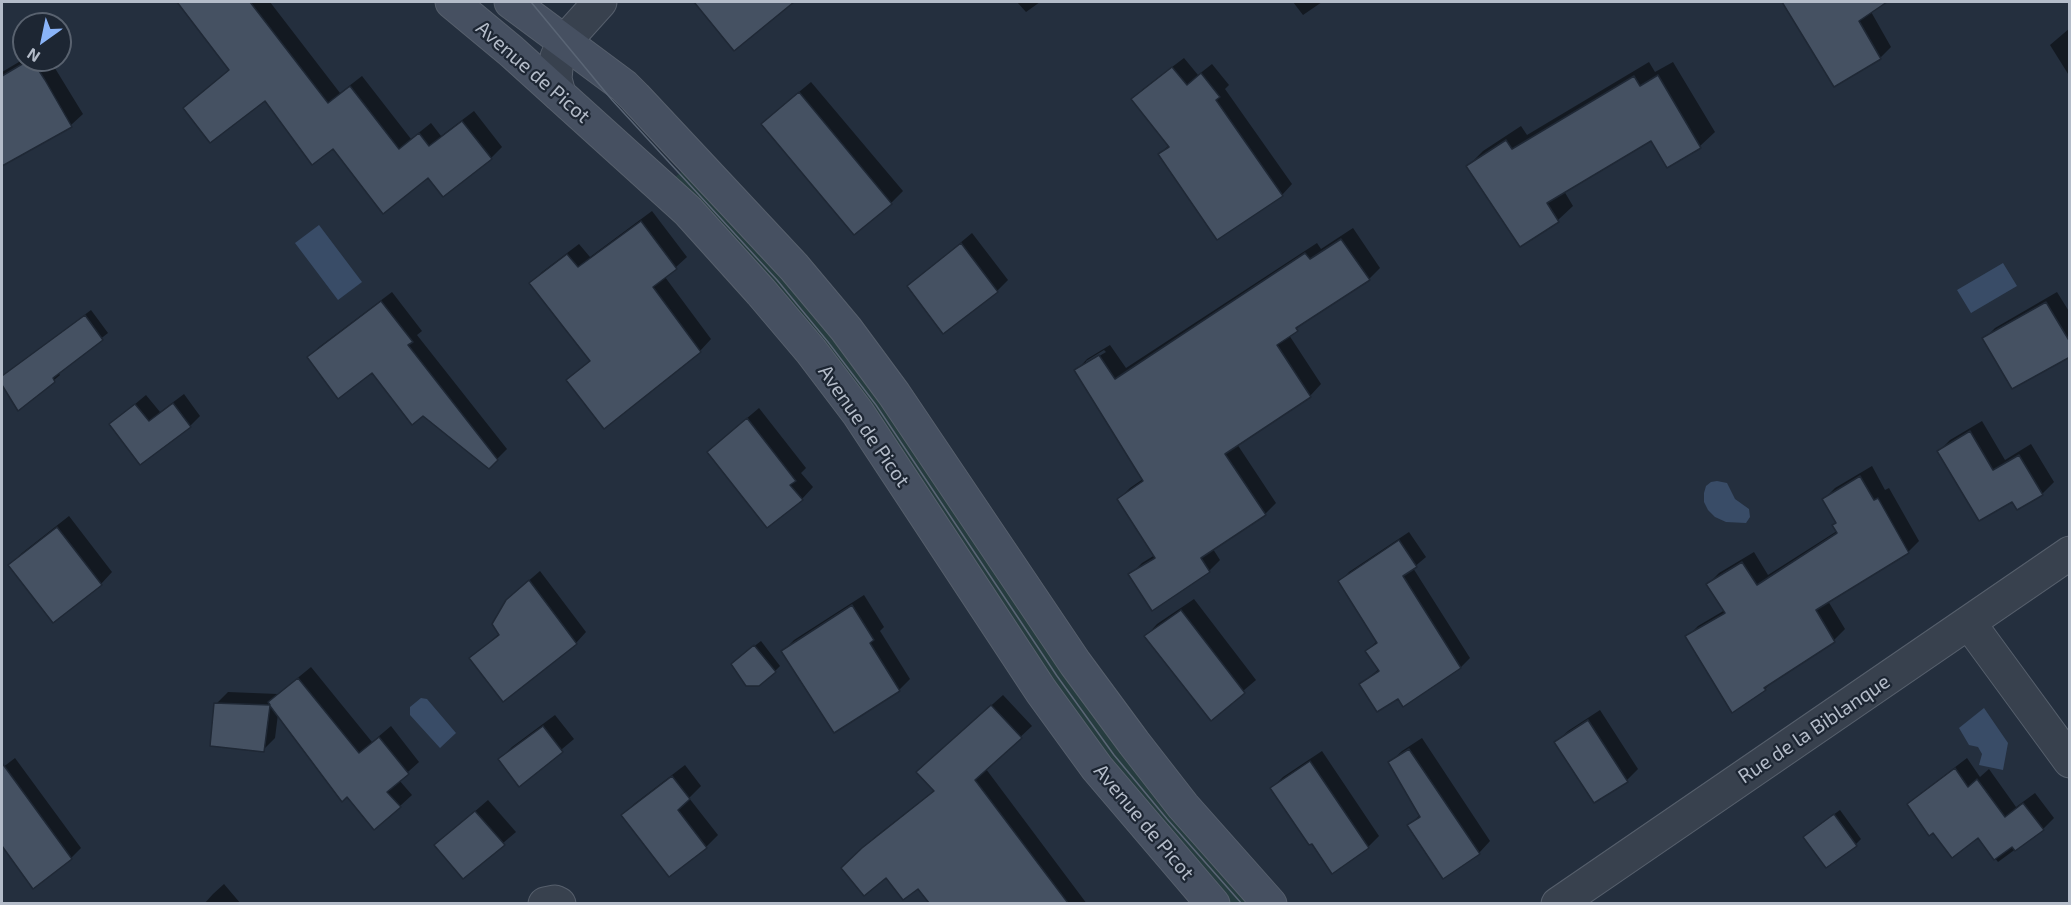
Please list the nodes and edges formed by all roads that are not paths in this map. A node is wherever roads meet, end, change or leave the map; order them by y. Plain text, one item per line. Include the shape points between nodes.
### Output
1 (452, 2) edge
2 (511, 2) edge
3 (600, 2) edge
4 (565, 41) junction
5 (559, 94) junction
6 (2070, 553) edge
7 (1969, 623) junction
8 (2070, 761) edge
9 (545, 903) edge
10 (559, 903) edge
11 (1214, 903) edge
12 (1270, 903) edge
13 (1557, 903) edge

1 - 5 street, Avenue de Picot
2 - 4 street, Avenue de Picot
3 - 4 street
4 - 5 street via 557,57 555,79
4 - 12 street, Avenue de Picot via 644,105 846,329 1134,743 1183,806
5 - 11 street, Avenue de Picot via 688,212 811,351 858,413 1048,701 1097,768
6 - 7 street, Rue de la Biblanque
7 - 8 street
7 - 13 street, Rue de la Biblanque
9 - 10 street

